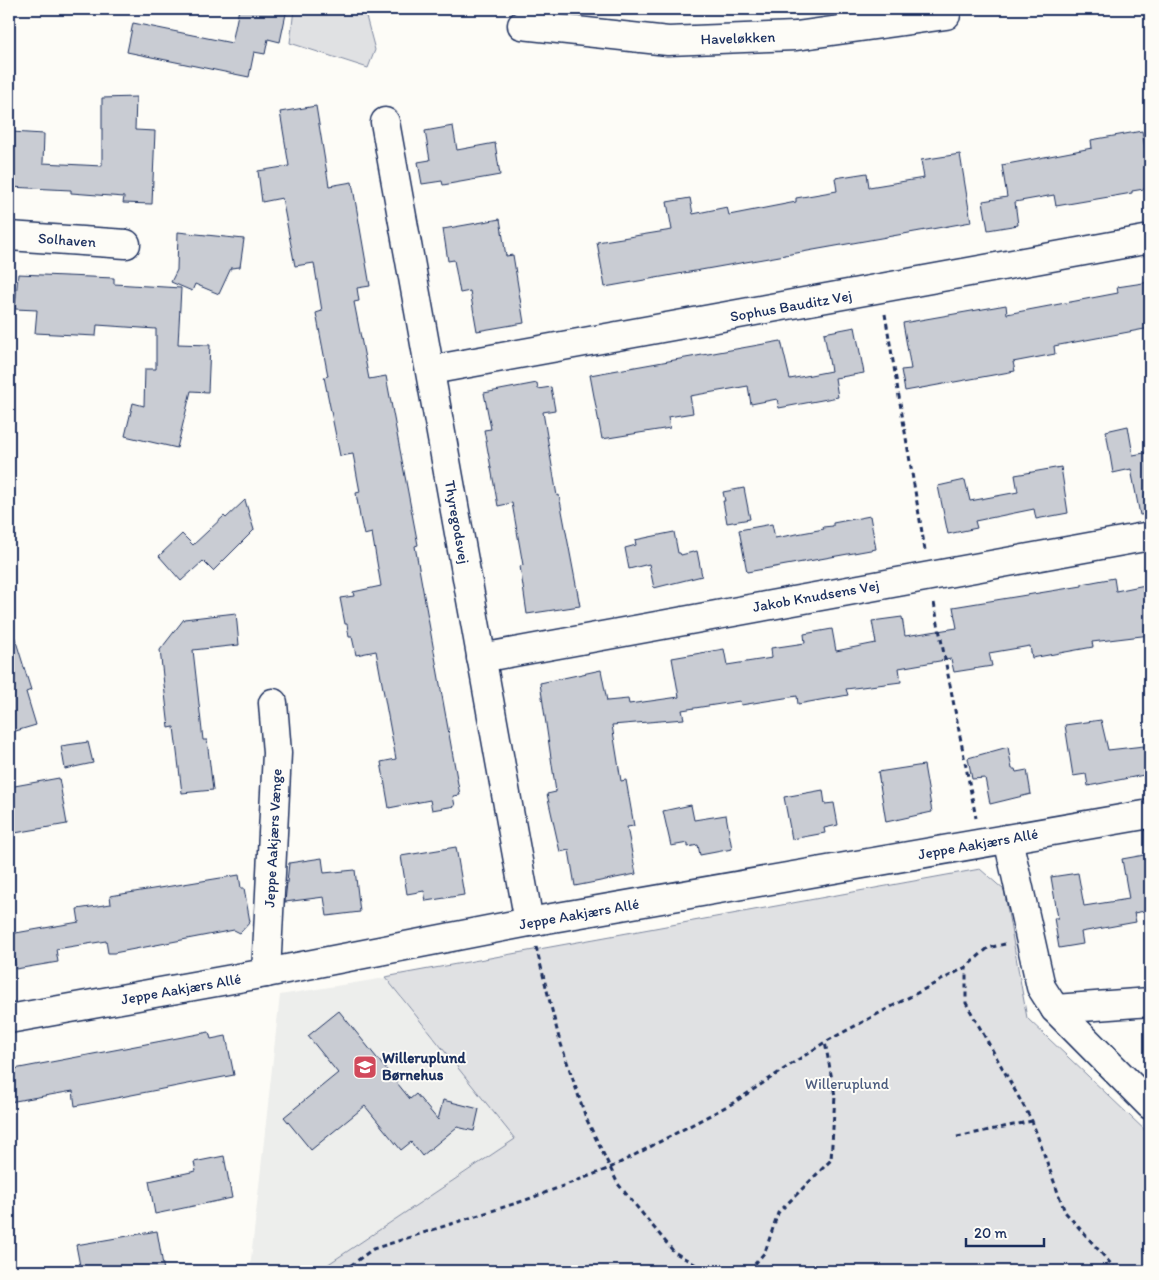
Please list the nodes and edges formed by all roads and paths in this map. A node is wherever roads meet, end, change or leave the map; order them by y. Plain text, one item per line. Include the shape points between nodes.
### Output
1 (945, 9) edge
2 (522, 25) dead end
3 (385, 122) dead end
4 (9, 236) edge
5 (1150, 240) edge
6 (126, 244) dead end
7 (431, 370) junction
8 (1150, 536) edge
9 (481, 658) junction
10 (273, 703) dead end
11 (1150, 814) edge
12 (1008, 839) junction
13 (529, 922) junction
14 (1030, 938) junction
15 (966, 966) junction
16 (266, 973) junction
17 (1150, 1002) edge
18 (1055, 1009) junction
19 (9, 1020) edge
20 (825, 1042) junction
21 (1150, 1105) edge
22 (1032, 1121) junction
23 (956, 1137) dead end
24 (610, 1168) junction
25 (343, 1271) edge
26 (706, 1271) edge
27 (749, 1271) edge
28 (1117, 1271) edge

1 - 2 street, Haveløkken via 946,15 778,37 668,41
3 - 7 street, Thyregodsvej
4 - 6 street, Solhaven
5 - 7 street, Sophus Bauditz Vej
7 - 9 street, Thyregodsvej
8 - 9 street, Jakob Knudsens Vej
9 - 13 street, Thyregodsvej
10 - 16 street, Jeppe Aakjærs Vænge via 277,752
11 - 12 street, Jeppe Aakjærs Allé
12 - 13 street, Jeppe Aakjærs Allé
12 - 14 street
13 - 16 street, Jeppe Aakjærs Allé
13 - 24 path via 559,1038 586,1118
14 - 15 path via 988,948
14 - 18 street via 1040,988
15 - 20 path
15 - 22 path via 966,1003
16 - 19 street, Jeppe Aakjærs Allé
17 - 18 street
18 - 21 street
20 - 24 path via 732,1103
20 - 27 path via 835,1096 831,1160 778,1213 764,1252
22 - 23 path
22 - 28 path via 1066,1212
24 - 25 path via 526,1200 373,1249
24 - 26 path via 618,1184 674,1252

